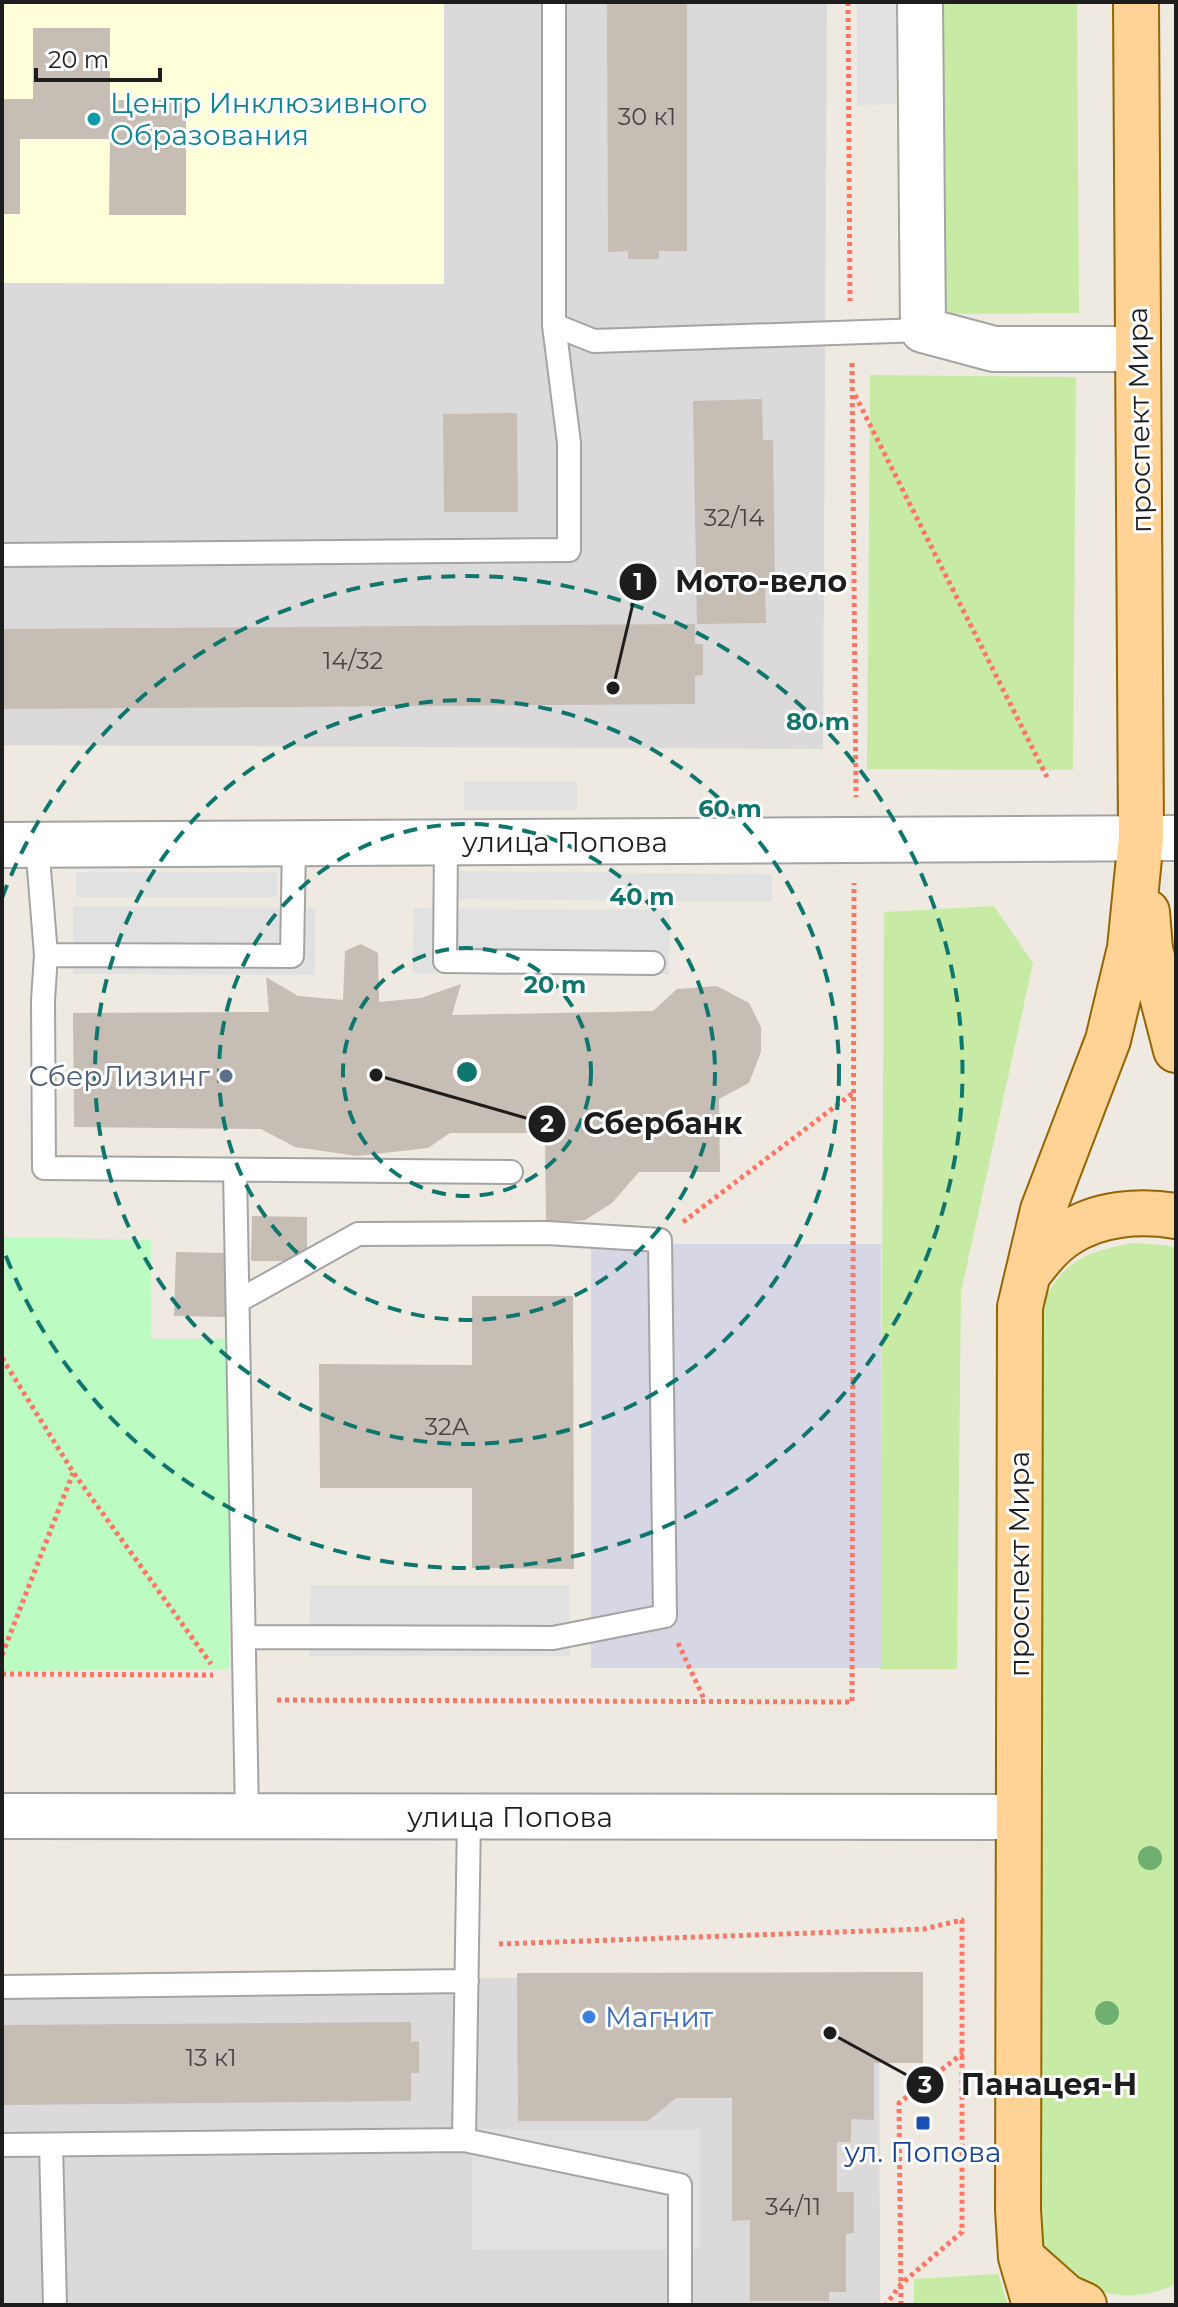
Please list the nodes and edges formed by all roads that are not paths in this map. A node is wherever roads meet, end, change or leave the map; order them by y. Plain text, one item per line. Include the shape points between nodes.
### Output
1 (554, 2) edge
2 (920, 2) edge
3 (1136, 2) edge
4 (554, 325) junction
5 (923, 330) junction
6 (1138, 349) junction
7 (2, 555) edge
8 (1158, 838) edge
9 (446, 843) junction
10 (20, 844) edge
11 (294, 845) junction
12 (46, 955) junction
13 (653, 963) dead end
14 (1176, 1050) edge
15 (235, 1170) junction
16 (511, 1172) dead end
17 (1176, 1216) edge
18 (1025, 1278) junction
19 (238, 1301) junction
20 (244, 1637) junction
21 (2, 1816) edge
22 (247, 1816) junction
23 (469, 1817) junction
24 (1018, 1817) junction
25 (467, 1981) junction
26 (2, 1987) edge
27 (464, 2140) junction
28 (2, 2145) edge
29 (51, 2145) junction
30 (1021, 2257) junction
31 (55, 2305) edge
32 (680, 2305) edge
33 (1035, 2305) edge
34 (1084, 2305) edge

1 - 4 lane
2 - 5 street
3 - 6 main road, проспект Мира
4 - 5 lane via 594,341
4 - 7 lane via 569,443 569,550
5 - 6 street via 994,349
6 - 8 main road, проспект Мира
8 - 9 street, улица Попова
8 - 14 main road, проспект Мира via 1150,949
8 - 18 main road, проспект Мира via 1108,1040 1043,1210
9 - 11 street, улица Попова
9 - 13 lane via 445,961
10 - 11 street, улица Попова
10 - 12 lane
11 - 12 lane via 292,956
12 - 15 lane via 44,1168
15 - 16 lane
15 - 19 lane
17 - 18 main road via 1116,1215 1090,1223 1066,1234
18 - 24 main road, проспект Мира via 1020,1307
19 - 20 lane
19 - 20 lane via 358,1234 547,1233 660,1240 665,1616 553,1638
20 - 22 lane
21 - 22 street, улица Попова
22 - 23 street, улица Попова
23 - 24 street, улица Попова
23 - 25 lane
24 - 30 main road, проспект Мира
25 - 26 lane
25 - 27 lane
27 - 29 lane
27 - 32 lane via 680,2185
28 - 29 lane
29 - 31 lane
30 - 33 main road, проспект Мира
30 - 34 main road via 1066,2297

